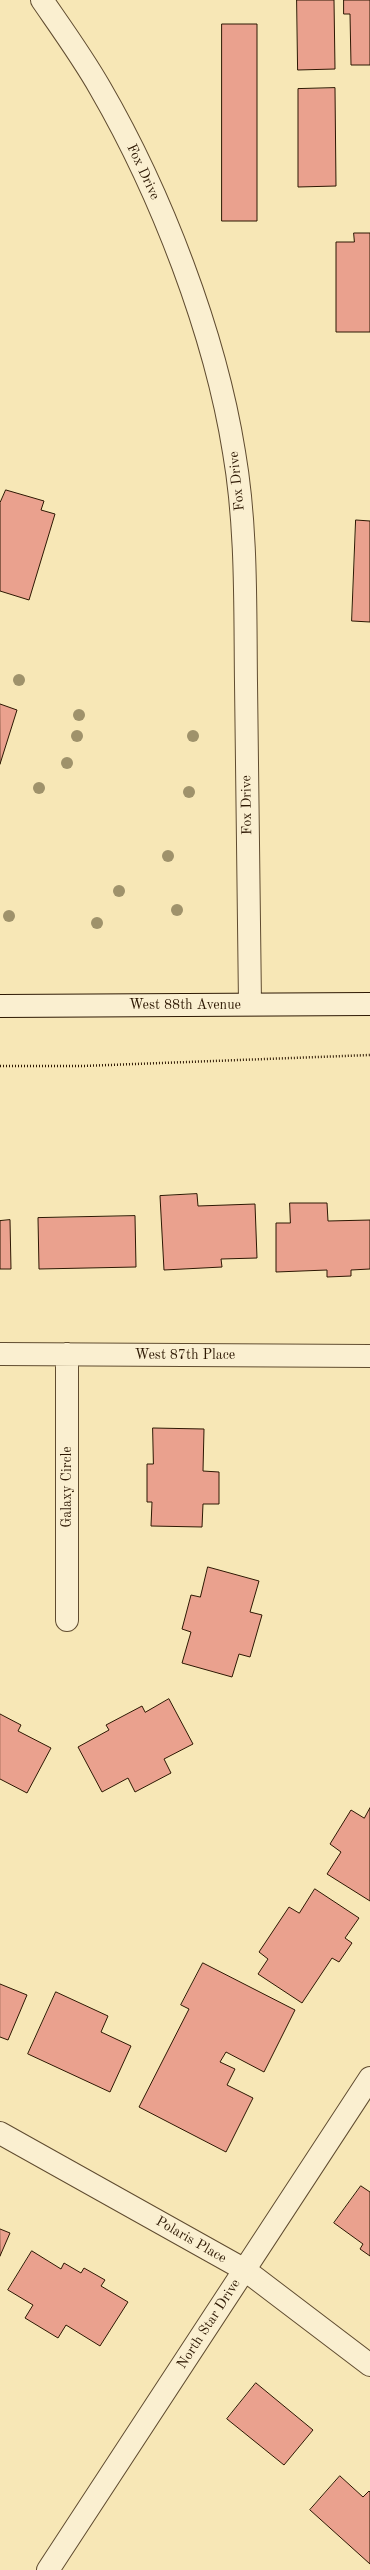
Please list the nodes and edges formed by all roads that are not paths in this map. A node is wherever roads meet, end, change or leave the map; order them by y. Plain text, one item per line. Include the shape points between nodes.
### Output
1 (42, 0) edge
2 (250, 1004) junction
3 (370, 1004) edge
4 (0, 1006) edge
5 (0, 1354) edge
6 (67, 1354) junction
7 (370, 1356) edge
8 (67, 1620) dead end
9 (370, 2078) edge
10 (0, 2134) edge
11 (245, 2270) junction
12 (370, 2365) edge
13 (48, 2570) edge

1 - 2 street, Fox Drive via 100,87 130,144 157,204 194,300 220,381 235,454 242,540
2 - 3 street, West 88th Avenue
2 - 4 street, West 88th Avenue
5 - 6 street, West 87th Place
6 - 7 street, West 87th Place
6 - 8 street, Galaxy Circle
9 - 11 street, North Star Drive
10 - 11 street, Polaris Place
11 - 12 street, Polaris Place
11 - 13 street, North Star Drive

